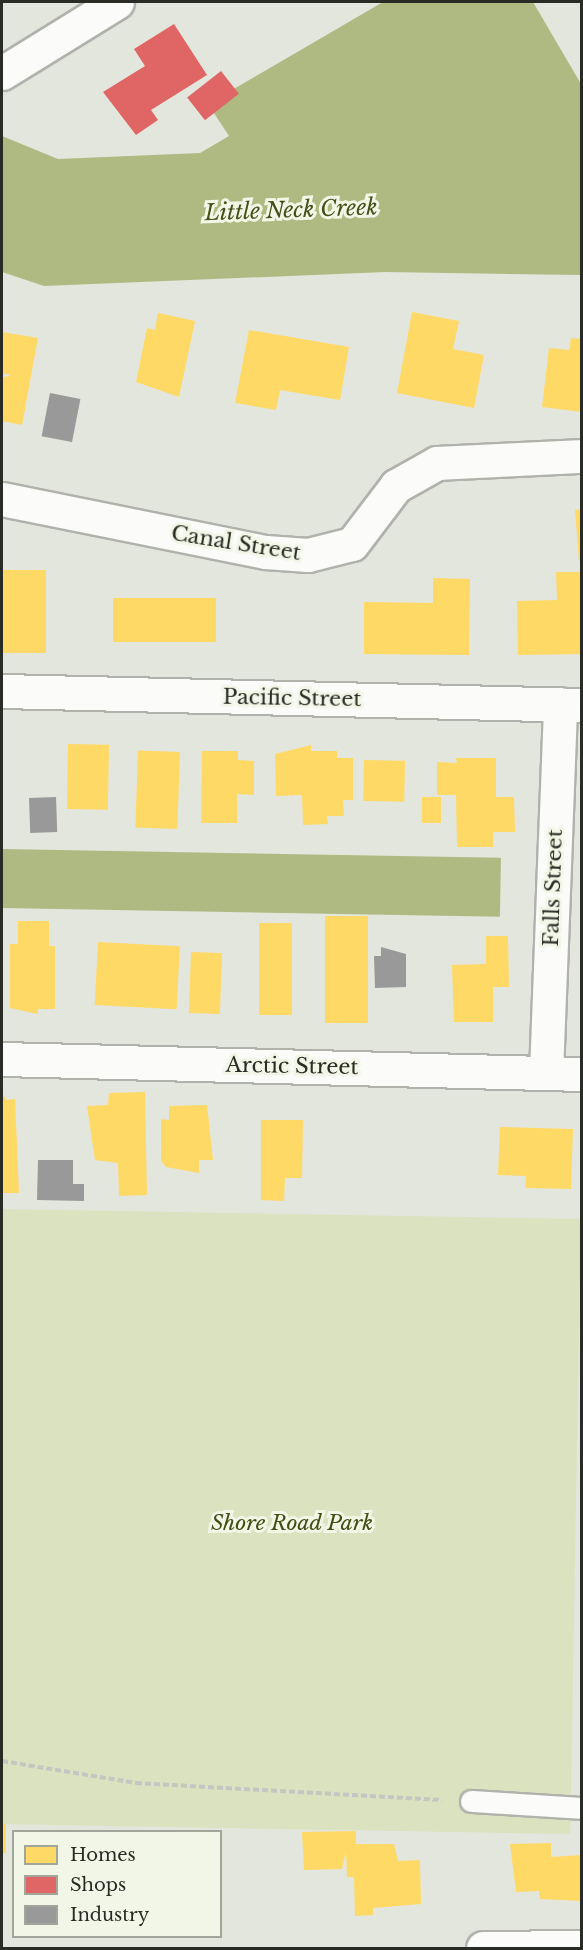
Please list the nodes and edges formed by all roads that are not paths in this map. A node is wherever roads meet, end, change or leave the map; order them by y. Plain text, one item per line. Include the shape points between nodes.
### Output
1 (117, 2) edge
2 (2, 73) edge
3 (582, 456) edge
4 (2, 499) edge
5 (2, 691) edge
6 (571, 704) edge
7 (2, 1059) edge
8 (546, 1073) junction
9 (582, 1074) edge
10 (471, 1801) road end
11 (582, 1808) edge
12 (582, 1947) edge
13 (483, 1948) edge

1 - 2 street
3 - 4 street, Canal Street via 437,462 396,486 352,544 308,555 266,552
5 - 6 street, Pacific Street
6 - 8 street, Falls Street
7 - 8 street, Arctic Street
8 - 9 street, Arctic Street
10 - 11 lane
12 - 13 street

